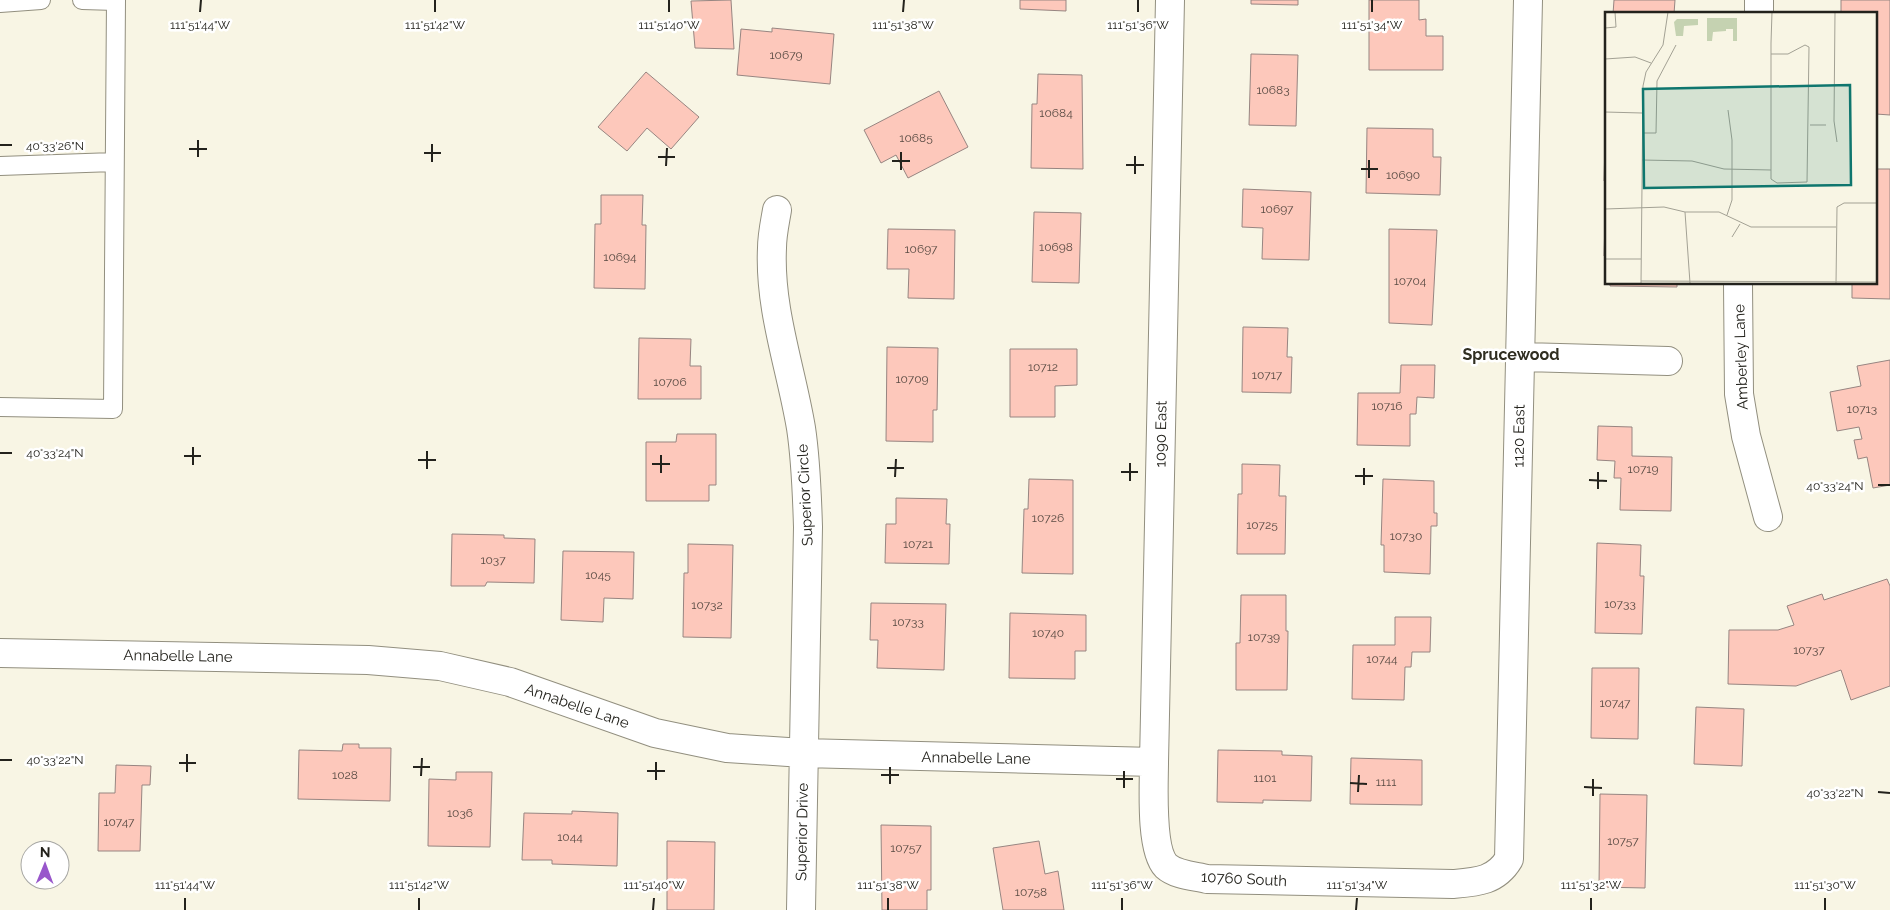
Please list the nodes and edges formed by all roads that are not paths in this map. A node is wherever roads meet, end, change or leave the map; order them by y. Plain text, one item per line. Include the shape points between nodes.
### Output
1 (41, 0) edge
2 (82, 0) edge
3 (116, 0) edge
4 (1170, 0) edge
5 (1528, 0) edge
6 (0, 3) edge
7 (114, 162) junction
8 (0, 166) edge
9 (777, 210) dead end
10 (1738, 285) edge
11 (1520, 357) junction
12 (1668, 361) dead end
13 (0, 406) edge
14 (1768, 517) dead end
15 (0, 653) edge
16 (803, 753) junction
17 (1154, 762) junction
18 (1166, 865) joint
19 (1502, 871) joint
20 (801, 910) edge

1 - 6 lane
2 - 3 lane
3 - 7 lane
4 - 17 street, 1090 East
5 - 11 street, 1120 East
7 - 8 lane
7 - 13 lane via 113,410
9 - 16 street, Superior Circle via 772,248 774,289 780,333 801,428 807,477
10 - 14 street, Amberley Lane via 1739,394 1746,436
11 - 12 street
11 - 19 street, 1120 East via 1511,830 1509,859
15 - 16 street, Annabelle Lane via 368,660 440,666 510,682 655,732 727,748
16 - 17 street, Annabelle Lane
16 - 20 street, Superior Drive
17 - 18 street, 1090 East via 1154,825 1157,846
18 - 19 street, 10760 South via 1184,874 1207,879 1443,884 1489,879

